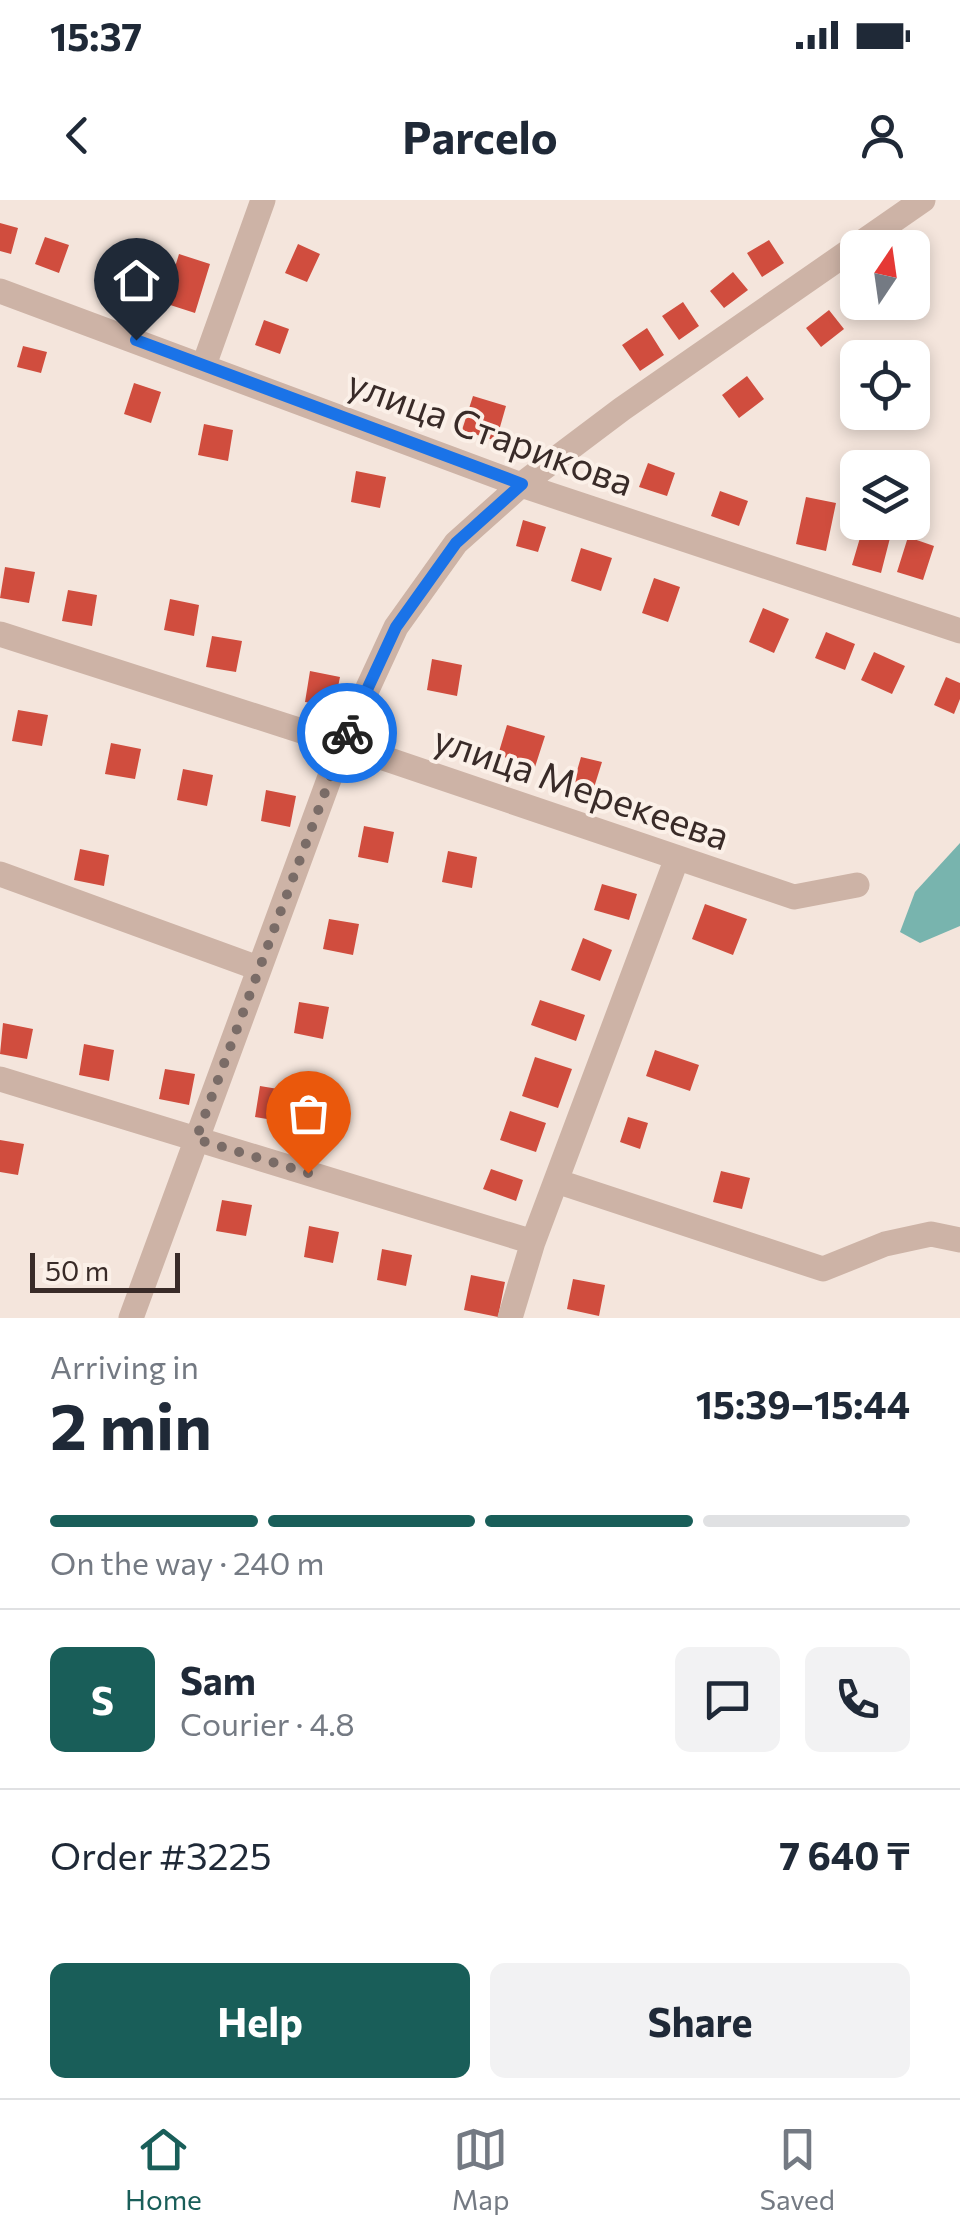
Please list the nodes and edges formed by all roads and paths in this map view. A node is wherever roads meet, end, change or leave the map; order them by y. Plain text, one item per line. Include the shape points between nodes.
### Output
1 (262, 200) edge
2 (922, 200) edge
3 (0, 291) edge
4 (204, 365) junction
5 (522, 484) junction
6 (960, 630) edge
7 (0, 634) edge
8 (342, 744) junction
9 (677, 858) junction
10 (0, 874) edge
11 (857, 885) dead end
12 (258, 968) junction
13 (0, 1079) edge
14 (196, 1139) junction
15 (556, 1182) junction
16 (960, 1240) edge
17 (533, 1242) junction
18 (131, 1318) edge
19 (510, 1318) edge

1 - 4 street
2 - 5 street
3 - 4 street, улица Старикова
4 - 5 street, улица Старикова
5 - 6 street, улица Старикова
5 - 8 street via 456,543 396,627
7 - 8 street, улица Мерекеева
8 - 9 street, улица Мерекеева
8 - 12 street
9 - 11 street, улица Мерекеева via 794,897
9 - 15 street
10 - 12 street
12 - 14 street
13 - 14 street
14 - 17 street
14 - 18 street
15 - 16 street via 823,1268 931,1234
15 - 17 street
17 - 19 street

